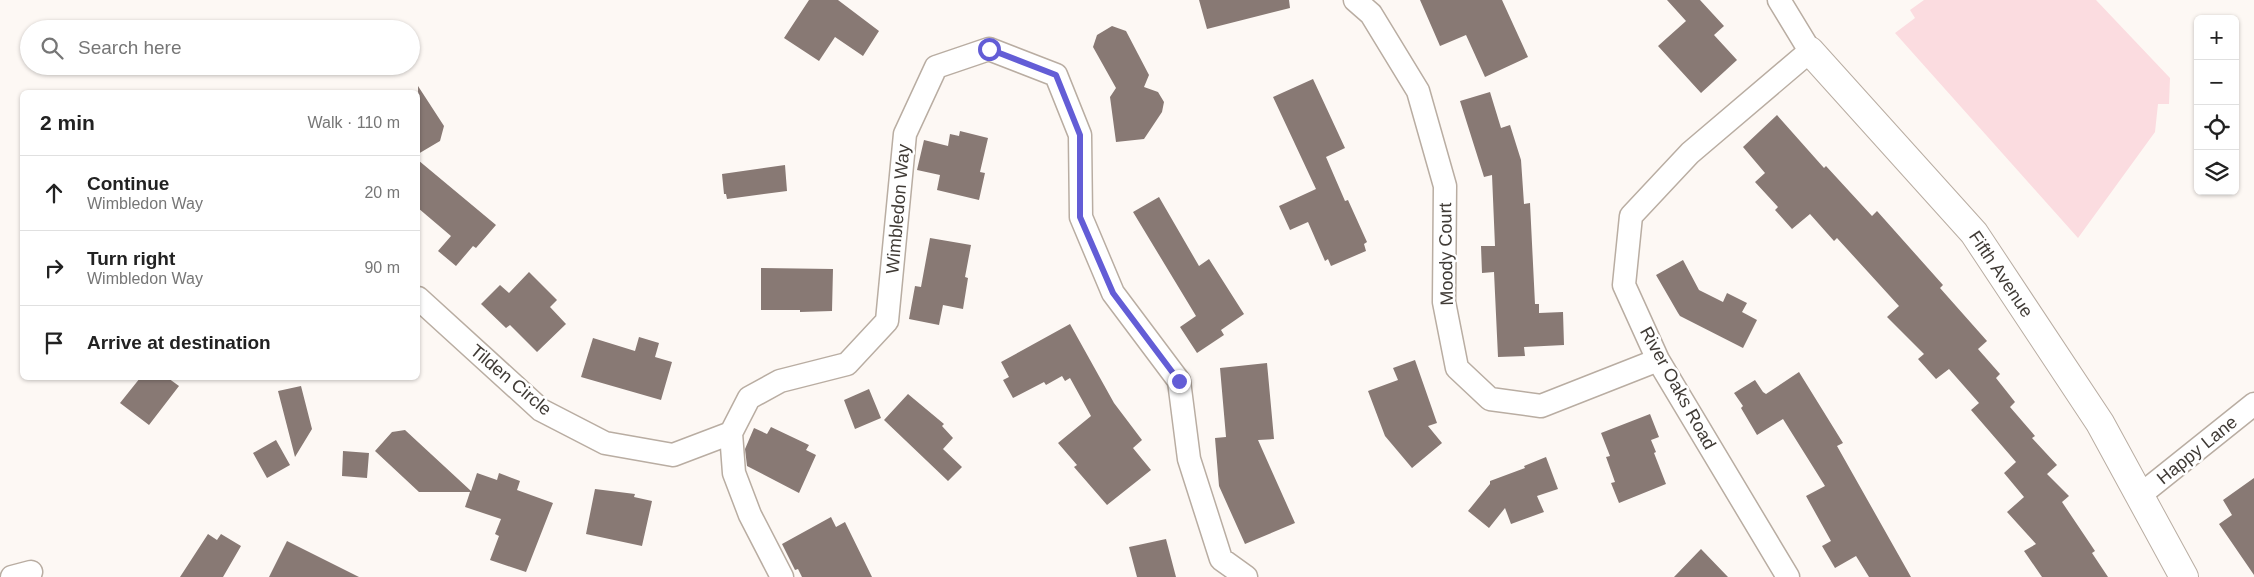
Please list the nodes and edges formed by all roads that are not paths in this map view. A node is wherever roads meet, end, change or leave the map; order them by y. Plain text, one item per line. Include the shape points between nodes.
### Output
1 (1354, 0) edge
2 (1779, 0) edge
3 (1810, 51) junction
4 (420, 300) edge
5 (1658, 360) junction
6 (2254, 404) edge
7 (732, 433) junction
8 (2139, 496) junction
9 (782, 577) edge
10 (1246, 577) edge
11 (1788, 577) edge
12 (2184, 577) edge

1 - 5 street, Moody Court via 1371,14 1418,91 1445,186 1444,302 1457,368 1490,399 1541,406
2 - 3 street, Fifth Avenue
3 - 5 street, River Oaks Road via 1690,153 1631,216 1624,285
3 - 8 street, Fifth Avenue via 1974,233 2100,423
4 - 7 street, Tilden Circle via 541,410 605,443 673,455
5 - 11 street, River Oaks Road
6 - 8 street, Happy Lane
7 - 9 street, Wimbledon Way via 734,473 750,515
7 - 10 street, Wimbledon Way via 749,398 780,381 848,364 887,321 905,134 936,67 989,49 1056,75 1080,135 1080,217 1113,293 1179,381 1189,459 1221,559
8 - 12 street, Fifth Avenue

